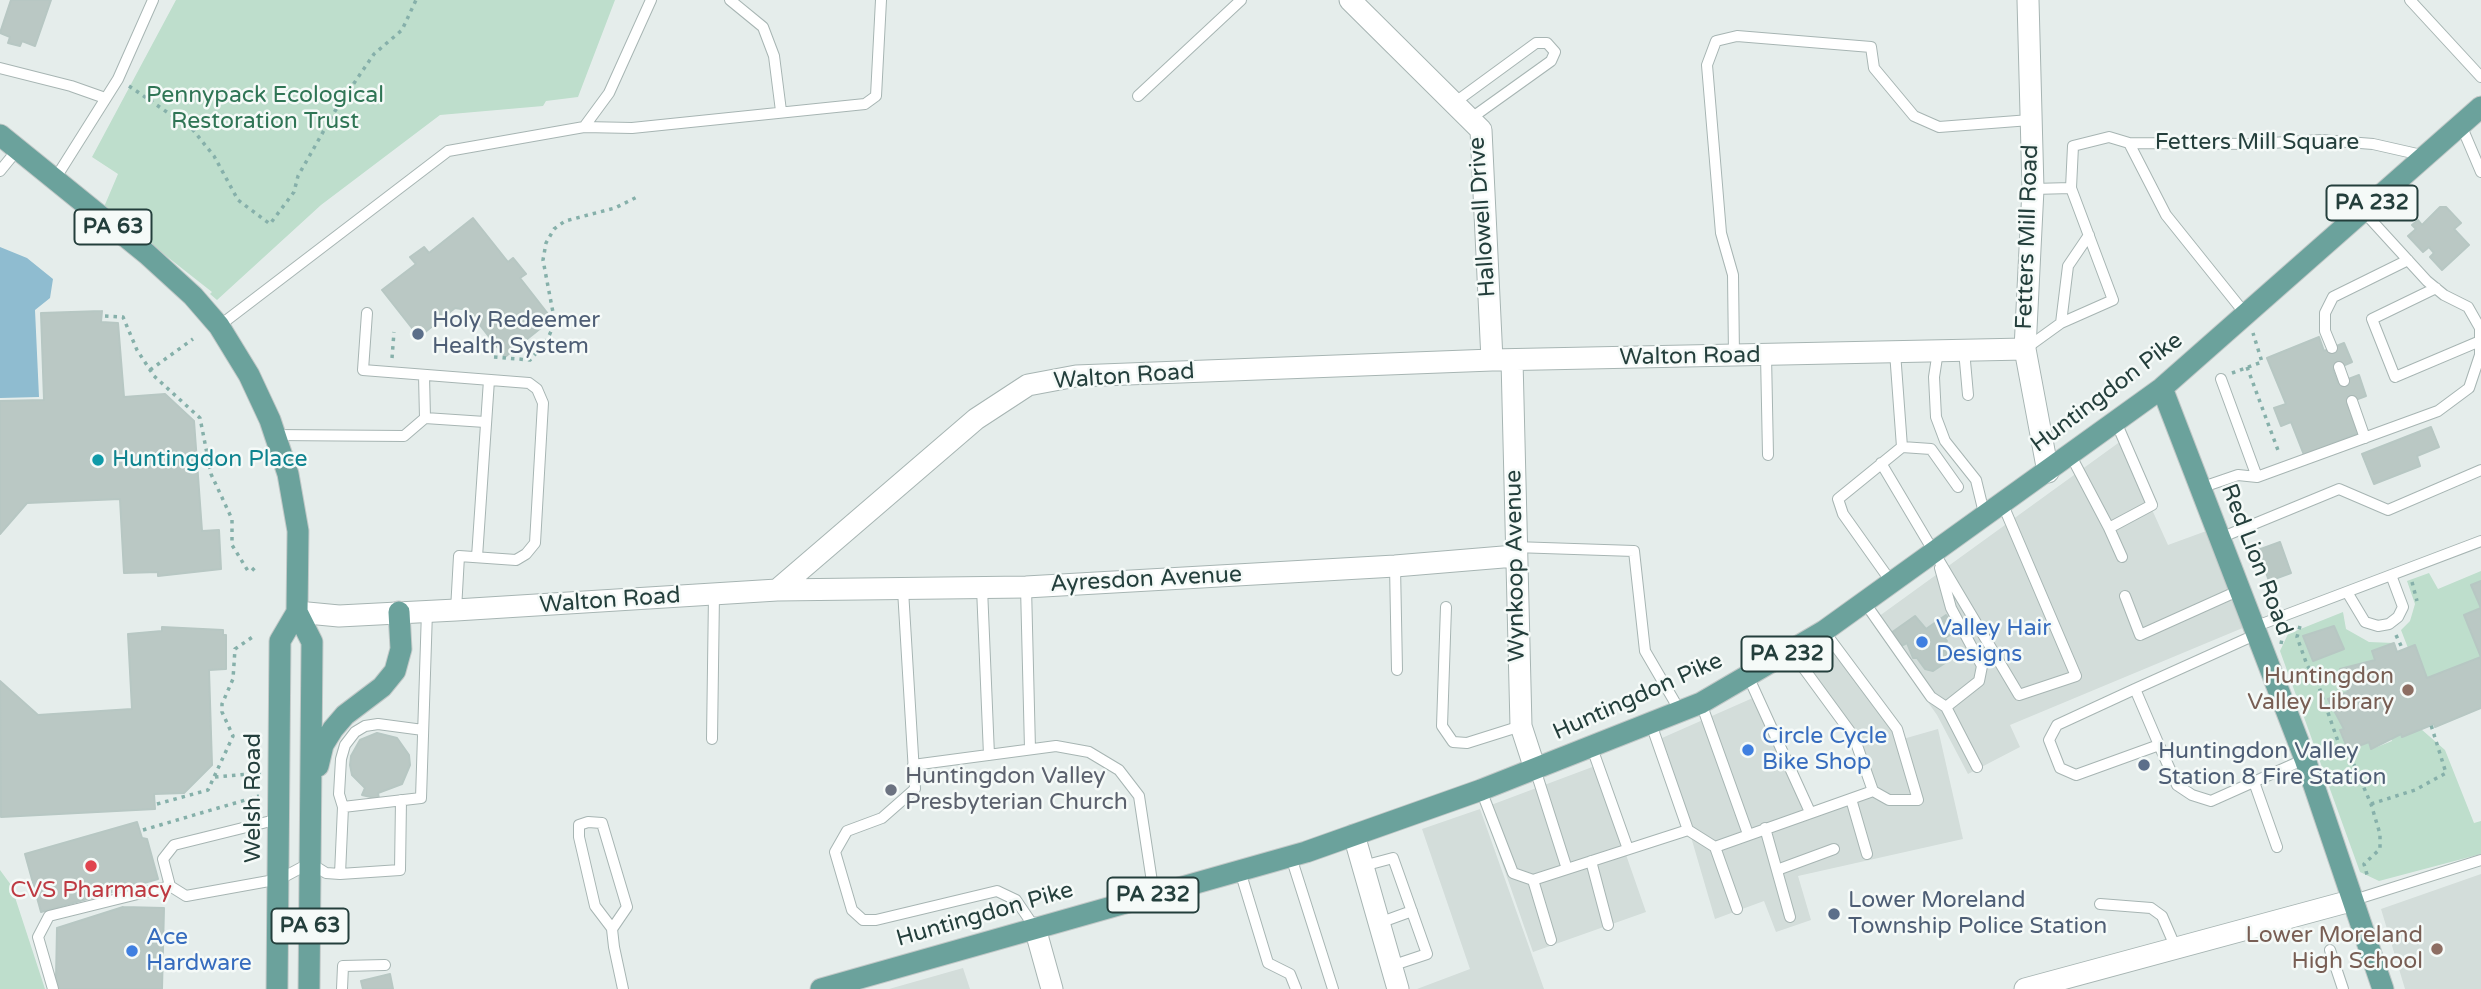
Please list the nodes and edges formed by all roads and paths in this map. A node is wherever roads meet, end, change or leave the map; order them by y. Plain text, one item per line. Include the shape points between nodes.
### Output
1 (153, 0) edge
2 (416, 0) edge
3 (651, 0) edge
4 (730, 0) edge
5 (881, 0) edge
6 (1241, 0) edge
7 (1350, 0) edge
8 (2028, 0) edge
9 (2410, 0) edge
10 (0, 68) edge
11 (2481, 77) edge
12 (118, 79) junction
13 (1138, 96) dead end
14 (104, 99) junction
15 (1454, 103) junction
16 (2481, 107) edge
17 (781, 111) junction
18 (1470, 119) junction
19 (2030, 120) junction
20 (2460, 125) junction
21 (584, 127) junction
22 (0, 135) edge
23 (2129, 143) junction
24 (18, 149) junction
25 (2426, 156) junction
26 (0, 171) edge
27 (2481, 172) edge
28 (55, 179) junction
29 (2071, 188) junction
30 (2033, 189) junction
31 (639, 196) dead end
32 (2363, 211) junction
33 (2089, 235) junction
34 (2408, 260) junction
35 (2436, 288) junction
36 (367, 313) dead end
37 (105, 316) dead end
38 (2249, 321) junction
39 (2061, 323) junction
40 (219, 326) junction
41 (394, 332) dead end
42 (193, 339) dead end
43 (2480, 341) edge
44 (2332, 348) dead end
45 (2025, 349) junction
46 (1964, 350) junction
47 (1938, 351) junction
48 (1895, 352) junction
49 (1766, 355) junction
50 (494, 356) dead end
51 (1734, 356) junction
52 (1502, 360) junction
53 (2247, 367) junction
54 (2339, 367) dead end
55 (150, 370) junction
56 (391, 372) junction
57 (424, 375) junction
58 (2226, 376) joint
59 (489, 380) junction
60 (2344, 381) dead end
61 (2162, 388) junction
62 (1968, 395) dead end
63 (2352, 401) dead end
64 (425, 418) junction
65 (485, 422) junction
66 (2116, 422) junction
67 (275, 435) junction
68 (2365, 438) junction
69 (1902, 447) junction
70 (2279, 453) dead end
71 (1768, 455) dead end
72 (2071, 456) junction
73 (1881, 463) junction
74 (2481, 470) edge
75 (2048, 472) junction
76 (2257, 477) junction
77 (1958, 487) dead end
78 (2200, 488) junction
79 (2003, 505) junction
80 (1985, 517) junction
81 (2109, 528) junction
82 (2220, 538) junction
83 (2481, 541) edge
84 (1515, 551) junction
85 (1936, 552) junction
86 (2122, 556) dead end
87 (477, 557) junction
88 (1395, 566) junction
89 (252, 570) dead end
90 (2390, 575) junction
91 (1892, 583) junction
92 (1026, 587) junction
93 (982, 588) junction
94 (778, 590) junction
95 (903, 590) junction
96 (2240, 590) junction
97 (2347, 592) junction
98 (714, 594) junction
99 (2126, 596) dead end
100 (1865, 603) junction
101 (1446, 607) dead end
102 (456, 610) junction
103 (399, 611) junction
104 (427, 611) junction
105 (297, 612) junction
106 (2300, 624) dead end
107 (1824, 631) junction
108 (2255, 631) junction
109 (2396, 635) dead end
110 (254, 636) dead end
111 (2403, 650) dead end
112 (1791, 651) junction
113 (1396, 670) dead end
114 (1748, 677) junction
115 (2135, 689) junction
116 (1701, 703) junction
117 (1946, 706) junction
118 (1680, 711) junction
119 (1651, 724) junction
120 (2431, 725) dead end
121 (1521, 726) junction
122 (423, 730) junction
123 (712, 739) dead end
124 (2159, 746) junction
125 (1592, 748) junction
126 (1030, 749) junction
127 (989, 755) junction
128 (2305, 759) junction
129 (913, 765) junction
130 (1977, 767) dead end
131 (1535, 769) junction
132 (265, 773) dead end
133 (215, 777) junction
134 (2254, 782) junction
135 (312, 788) junction
136 (1481, 790) junction
137 (1873, 791) junction
138 (264, 794) dead end
139 (1851, 799) junction
140 (401, 800) junction
141 (157, 804) dead end
142 (2371, 804) junction
143 (343, 807) junction
144 (1810, 812) junction
145 (279, 819) junction
146 (1765, 828) junction
147 (143, 830) dead end
148 (1688, 830) junction
149 (1748, 834) junction
150 (1354, 835) junction
151 (2277, 846) dead end
152 (1715, 847) junction
153 (1628, 849) junction
154 (1834, 849) dead end
155 (1867, 854) dead end
156 (1291, 857) junction
157 (2481, 860) edge
158 (1591, 861) junction
159 (310, 863) junction
160 (1363, 866) junction
161 (1567, 869) junction
162 (1777, 870) junction
163 (1240, 871) junction
164 (340, 874) junction
165 (2368, 878) dead end
166 (280, 879) junction
167 (1533, 880) junction
168 (170, 886) junction
169 (1154, 895) junction
170 (2354, 900) junction
171 (2100, 904) dead end
172 (1737, 909) dead end
173 (1412, 911) junction
174 (1790, 917) dead end
175 (1380, 923) junction
176 (1608, 925) dead end
177 (1035, 928) junction
178 (612, 929) junction
179 (1551, 940) dead end
180 (2175, 946) junction
181 (2330, 950) dead end
182 (385, 965) dead end
183 (1391, 966) junction
184 (864, 983) edge
185 (53, 989) edge
186 (277, 989) edge
187 (309, 989) edge
188 (342, 989) edge
189 (623, 989) edge
190 (821, 989) edge
191 (1052, 989) edge
192 (1296, 989) edge
193 (1333, 989) edge
194 (1398, 989) edge
195 (2025, 989) edge
196 (2343, 989) edge
197 (2382, 989) edge

1 - 12 lane
2 - 12 path via 402,30 374,54 335,111 298,176 295,192 270,224 237,200 214,156 193,130
3 - 21 lane via 609,93
4 - 17 lane via 763,27 774,56
5 - 17 lane via 876,96 865,104
6 - 13 lane
7 - 15 street, Hallowell Drive
8 - 19 street, Fetters Mill Road
9 - 11 lane
10 - 14 lane
12 - 14 lane
14 - 28 lane
15 - 18 street, Hallowell Drive
15 - 18 lane via 1536,43 1547,43 1555,52 1551,61
16 - 20 main road, Huntingdon Pike / PA 232
17 - 21 lane via 632,128
18 - 52 street, Hallowell Drive via 1481,130
19 - 30 street, Fetters Mill Road
19 - 51 lane via 1938,127 1914,116 1874,68 1871,47 1737,36 1716,41 1707,65 1721,233 1733,275
20 - 25 main road, Huntingdon Pike / PA 232
20 - 27 lane
21 - 40 lane via 448,151
22 - 24 main road, Welsh Road / PA 63
23 - 25 lane, Fetters Mill Square via 2322,140 2372,144
23 - 29 lane, Fetters Mill Square via 2109,137 2073,146
23 - 38 lane, Fetters Mill Square via 2166,215
24 - 26 lane
24 - 28 main road, Welsh Road / PA 63
25 - 32 main road, Huntingdon Pike / PA 232
28 - 40 main road, Welsh Road / PA 63 via 147,254
29 - 30 lane
29 - 33 lane
30 - 45 street, Fetters Mill Road
31 - 50 path via 554,229 544,260 555,323 530,360
32 - 34 lane
32 - 38 main road, Huntingdon Pike / PA 232
33 - 39 lane via 2068,266
33 - 39 lane via 2113,300
34 - 35 lane
34 - 44 lane via 2333,297 2325,313 2325,331
35 - 43 lane via 2468,307 2480,328
35 - 43 lane via 2372,319 2395,377
36 - 56 lane via 363,370
37 - 55 path via 123,317
38 - 53 path via 2262,362
38 - 61 main road, Huntingdon Pike / PA 232
39 - 45 lane
40 - 67 main road, Welsh Road / PA 63 via 249,375
41 - 56 path
42 - 55 path
43 - 68 lane via 2469,388 2438,411
45 - 46 street, Walton Road
45 - 75 street, Fetters Mill Road
46 - 47 street, Walton Road
46 - 62 lane
47 - 48 street, Walton Road
47 - 80 lane via 1936,417 1945,441 1976,480
48 - 49 street, Walton Road
48 - 69 lane
49 - 51 street, Walton Road
49 - 71 lane
51 - 52 street, Walton Road
52 - 84 street, Wynkoop Avenue
52 - 94 street, Walton Road via 1076,376 1028,385 976,419
53 - 58 path
53 - 70 path
54 - 60 lane
55 - 89 path via 200,418 211,474 232,519 232,545
56 - 57 lane
57 - 59 lane
57 - 64 lane
58 - 76 lane
59 - 65 lane
59 - 87 lane via 529,383 543,403 535,543 516,560
61 - 66 main road, Huntingdon Pike / PA 232
61 - 78 main road, Red Lion Road
63 - 68 lane
64 - 65 lane
64 - 67 lane via 404,436
65 - 87 lane
66 - 72 main road, Huntingdon Pike / PA 232
66 - 81 lane via 2152,505
67 - 105 main road, Welsh Road / PA 63 via 288,474 298,531
68 - 76 lane
69 - 73 lane
69 - 77 lane via 1931,449
72 - 75 main road, Huntingdon Pike / PA 232
72 - 81 lane
73 - 85 lane
73 - 91 lane via 1838,499 1843,514
74 - 82 lane via 2388,510 2339,489
75 - 79 main road, Huntingdon Pike / PA 232
76 - 78 lane via 2238,475
78 - 82 main road, Red Lion Road
79 - 80 main road, Huntingdon Pike / PA 232
79 - 85 lane via 2076,676 2019,695
80 - 85 main road, Huntingdon Pike / PA 232
81 - 86 lane
82 - 96 main road, Red Lion Road
83 - 90 lane
84 - 88 street, Ayresdon Avenue
84 - 118 lane via 1634,551 1646,651
84 - 121 street, Wynkoop Avenue
85 - 91 main road, Huntingdon Pike / PA 232
85 - 117 lane via 1951,607 1982,666 1979,681
87 - 102 lane via 459,556
88 - 92 street, Ayresdon Avenue
88 - 113 lane
90 - 97 lane
90 - 97 lane via 2403,607 2389,624 2365,622
91 - 100 main road, Huntingdon Pike / PA 232
92 - 93 street, Ayresdon Avenue
92 - 126 lane
93 - 95 street, Ayresdon Avenue
93 - 127 lane
94 - 95 street, Ayresdon Avenue
94 - 98 street, Walton Road
95 - 129 lane
96 - 99 lane via 2140,635
96 - 108 main road, Red Lion Road
97 - 108 lane
98 - 102 street, Walton Road
98 - 123 lane
100 - 107 main road, Huntingdon Pike / PA 232
100 - 117 lane via 1931,697
101 - 121 lane via 1442,726 1453,742 1467,743
102 - 104 street, Walton Road
103 - 104 street, Walton Road
103 - 105 street, Walton Road via 339,616
103 - 135 main road via 401,649 395,671 333,729 323,745
104 - 122 lane
105 - 135 main road, Welsh Road / PA 63 via 312,642
105 - 145 main road, Welsh Road / PA 63 via 280,641
106 - 142 path via 2297,637 2307,665 2342,752 2352,760
107 - 112 main road, Huntingdon Pike / PA 232
107 - 137 lane via 1897,729 1918,800 1889,800
108 - 115 lane
108 - 128 main road, Red Lion Road
109 - 111 path
110 - 133 path via 235,649 233,679 222,704 233,736
112 - 114 main road, Huntingdon Pike / PA 232
112 - 137 lane via 1854,737
114 - 116 main road, Huntingdon Pike / PA 232
114 - 144 lane
115 - 124 lane
115 - 124 lane via 2057,725 2049,740 2060,768 2076,775
116 - 118 main road, Huntingdon Pike / PA 232
116 - 149 lane
117 - 130 lane
118 - 119 main road, Huntingdon Pike / PA 232
119 - 125 main road, Huntingdon Pike / PA 232
119 - 148 lane
120 - 142 path via 2446,773 2415,790
121 - 131 street, Wynkoop Avenue
122 - 140 lane via 421,798
122 - 143 lane via 378,724 355,732 341,759
124 - 134 lane via 2178,785 2192,795 2211,801
125 - 131 main road, Huntingdon Pike / PA 232
125 - 153 lane
126 - 127 lane
126 - 169 lane via 1056,746 1089,752 1119,770 1139,796
127 - 129 lane
128 - 134 lane
128 - 170 main road, Red Lion Road
129 - 177 lane via 915,789 882,818 847,831 835,852 852,910 863,920 876,920 997,891 1016,900
131 - 136 main road, Huntingdon Pike / PA 232
131 - 161 lane
132 - 133 path
133 - 141 path via 208,790
134 - 151 lane
135 - 159 main road, Welsh Road / PA 63
136 - 150 main road, Huntingdon Pike / PA 232
136 - 167 lane via 1513,873
137 - 139 lane
138 - 147 path
139 - 144 lane
139 - 155 lane
140 - 143 lane
140 - 164 lane via 400,870
142 - 165 path via 2380,834 2379,849 2364,864
143 - 164 lane
144 - 146 lane
145 - 166 main road, Welsh Road / PA 63
145 - 168 lane via 174,845 163,859
146 - 149 lane
146 - 162 lane
148 - 152 lane
148 - 153 lane
149 - 152 lane
150 - 156 main road, Huntingdon Pike / PA 232
150 - 160 street
152 - 172 lane
153 - 158 lane
154 - 162 lane
156 - 163 main road, Huntingdon Pike / PA 232
156 - 193 lane
157 - 170 lane
158 - 161 lane
158 - 176 lane
159 - 164 lane via 326,873
159 - 166 lane
159 - 187 main road, Welsh Road / PA 63
160 - 173 lane via 1393,858
160 - 175 street
161 - 167 lane
162 - 174 lane
163 - 169 main road, Huntingdon Pike / PA 232
163 - 192 lane via 1268,963 1290,974
166 - 168 lane via 186,895
166 - 186 main road, Welsh Road / PA 63
167 - 179 lane
168 - 185 lane via 49,916 38,937
169 - 177 main road, Huntingdon Pike / PA 232
170 - 180 street
170 - 197 main road, Red Lion Road
171 - 180 lane via 2151,908 2162,916
173 - 175 lane
173 - 183 lane via 1427,954
175 - 183 street
177 - 184 main road, Huntingdon Pike / PA 232
177 - 191 street
178 - 178 lane via 595,906 579,836 579,825 588,822 602,823 627,906
178 - 189 lane
180 - 195 street
181 - 196 lane
182 - 188 lane via 343,966
183 - 194 street
184 - 190 main road, Huntingdon Pike / PA 232

